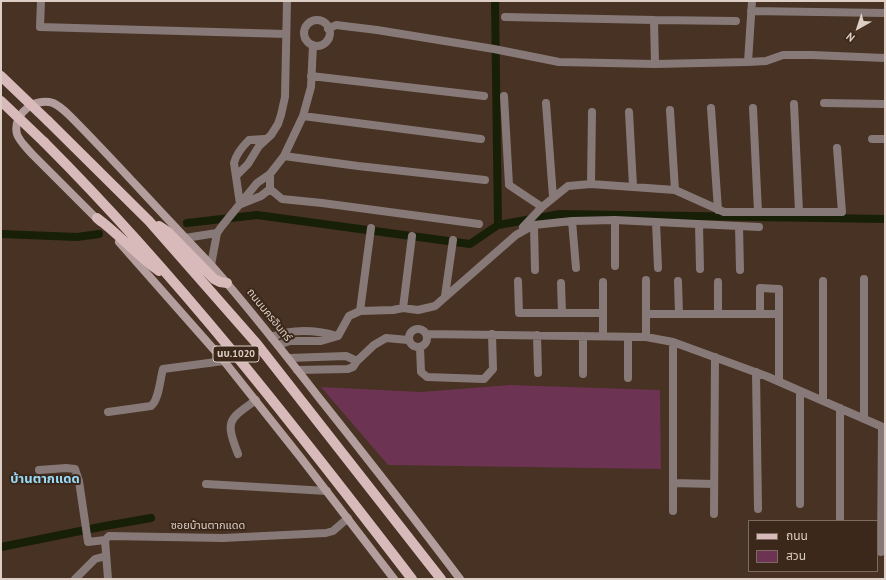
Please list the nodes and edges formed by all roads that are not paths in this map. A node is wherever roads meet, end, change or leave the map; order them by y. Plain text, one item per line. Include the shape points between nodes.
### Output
1 (41, 1) edge
2 (287, 1) edge
3 (752, 1) edge
4 (752, 11) junction
5 (885, 13) edge
6 (505, 17) dead end
7 (654, 20) junction
8 (736, 21) dead end
9 (328, 29) junction
10 (286, 34) junction
11 (313, 45) junction
12 (885, 58) edge
13 (748, 62) junction
14 (655, 64) junction
15 (1, 76) edge
16 (311, 76) junction
17 (484, 96) dead end
18 (504, 96) dead end
19 (1, 101) edge
20 (546, 103) dead end
21 (824, 103) dead end
22 (794, 104) dead end
23 (885, 104) edge
24 (711, 108) dead end
25 (753, 108) dead end
26 (670, 110) dead end
27 (592, 112) dead end
28 (629, 112) dead end
29 (303, 116) junction
30 (264, 139) junction
31 (481, 139) dead end
32 (872, 139) dead end
33 (885, 139) edge
34 (837, 148) dead end
35 (284, 156) junction
36 (270, 174) junction
37 (236, 176) junction
38 (485, 180) dead end
39 (591, 184) junction
40 (633, 186) junction
41 (270, 188) junction
42 (675, 190) junction
43 (554, 197) junction
44 (240, 204) junction
45 (542, 207) junction
46 (718, 210) junction
47 (758, 212) junction
48 (799, 212) junction
49 (97, 218) junction
50 (615, 220) junction
51 (149, 221) junction
52 (572, 221) junction
53 (656, 222) junction
54 (479, 224) dead end
55 (700, 224) junction
56 (534, 225) junction
57 (740, 226) junction
58 (759, 227) dead end
59 (371, 228) dead end
60 (217, 233) junction
61 (516, 235) junction
62 (412, 236) dead end
63 (185, 238) junction
64 (453, 240) dead end
65 (211, 265) junction
66 (615, 266) dead end
67 (576, 268) dead end
68 (658, 268) dead end
69 (700, 269) dead end
70 (535, 270) dead end
71 (740, 270) dead end
72 (864, 279) dead end
73 (646, 280) dead end
74 (174, 281) junction
75 (518, 281) dead end
76 (678, 281) dead end
77 (823, 281) dead end
78 (603, 282) dead end
79 (718, 282) dead end
80 (226, 283) junction
81 (561, 283) dead end
82 (445, 296) junction
83 (403, 308) junction
84 (360, 311) junction
85 (562, 313) junction
86 (603, 313) junction
87 (647, 314) junction
88 (678, 314) junction
89 (718, 314) junction
90 (760, 314) junction
91 (779, 314) junction
92 (426, 334) junction
93 (492, 334) junction
94 (537, 335) junction
95 (338, 336) junction
96 (583, 336) junction
97 (603, 336) junction
98 (271, 337) junction
99 (628, 337) junction
100 (646, 337) junction
101 (408, 340) junction
102 (674, 342) junction
103 (278, 345) junction
104 (420, 347) junction
105 (715, 357) junction
106 (288, 358) junction
107 (224, 361) junction
108 (357, 361) junction
109 (297, 370) junction
110 (756, 372) junction
111 (538, 373) dead end
112 (583, 374) dead end
113 (628, 378) dead end
114 (779, 381) junction
115 (800, 391) junction
116 (256, 400) junction
117 (823, 401) junction
118 (840, 408) junction
119 (108, 412) dead end
120 (864, 419) junction
121 (883, 427) edge
122 (238, 454) dead end
123 (39, 470) dead end
124 (673, 483) junction
125 (206, 484) dead end
126 (714, 484) junction
127 (327, 491) junction
128 (800, 504) dead end
129 (758, 509) dead end
130 (673, 511) dead end
131 (714, 514) dead end
132 (348, 518) junction
133 (840, 520) edge
134 (105, 540) junction
135 (881, 552) dead end
136 (106, 556) junction
137 (75, 579) edge
138 (108, 579) edge
139 (394, 579) edge
140 (412, 579) edge
141 (441, 579) edge
142 (460, 579) edge

1 - 10 street via 40,27
2 - 10 street
3 - 4 street
4 - 5 street
4 - 13 street
6 - 7 street
7 - 8 street
7 - 14 street
9 - 11 street via 327,41
9 - 11 street via 325,24 315,20 306,26 305,38
9 - 14 street via 336,25 483,47 559,62
10 - 30 street via 285,97 278,124 271,135
11 - 16 street
12 - 13 street via 812,55 783,56 766,61
13 - 14 street
15 - 51 main road, นบ.1020, bridge
16 - 17 street
16 - 29 street via 311,87
18 - 45 street via 509,185
19 - 74 main road, นบ.1020, bridge via 120,220
20 - 43 street
21 - 23 street
22 - 48 street
24 - 46 street
25 - 47 street
26 - 42 street
27 - 39 street
28 - 40 street
29 - 31 street
29 - 35 street
30 - 37 street via 248,164
30 - 37 street via 249,140 241,149 234,163
32 - 33 street
34 - 48 street via 842,212
35 - 36 street
35 - 38 street
36 - 41 street
36 - 44 street via 257,183
37 - 44 street
39 - 40 street
39 - 43 street via 568,186
40 - 42 street
41 - 44 street via 261,196
41 - 54 street via 282,199
42 - 46 street
43 - 45 street
44 - 60 street
45 - 61 street
46 - 47 street
47 - 48 street
49 - 63 main road, ถนนนครอินทร์ / นบ.1020 via 22,143 17,134 17,125 20,115 26,108 41,102 51,102 63,109
49 - 74 main road
49 - 107 main road, ถนนนครอินทร์ / นบ.1020
50 - 52 street
50 - 53 street
50 - 66 street
51 - 80 main road via 168,232 214,278
51 - 141 main road, นบ.1020 via 257,344
52 - 56 street
52 - 67 street
53 - 55 street
53 - 68 street
55 - 57 street
55 - 69 street
56 - 61 street
56 - 70 street
57 - 58 street
57 - 71 street
59 - 84 street
60 - 63 street
60 - 65 street
61 - 82 street
62 - 83 street
63 - 65 main road, ถนนนครอินทร์ / นบ.1020
64 - 82 street
65 - 80 main road, ถนนนครอินทร์ / นบ.1020
72 - 120 street
73 - 87 street
74 - 140 main road, นบ.1020 via 236,354
75 - 85 street via 519,313
76 - 88 street
77 - 117 street
78 - 86 street
79 - 89 street
80 - 98 main road, ถนนนครอินทร์ / นบ.1020
81 - 85 street
82 - 83 street via 435,306 418,310
83 - 84 street
84 - 95 street via 349,316
85 - 86 street
86 - 97 street
87 - 88 street
87 - 100 street
88 - 89 street
89 - 90 street
90 - 91 street
90 - 91 street via 760,288 779,289
91 - 114 street
92 - 93 street
92 - 101 street via 416,329 410,332
92 - 104 street via 426,342
93 - 94 street
93 - 104 street via 493,369 484,379 426,377 421,372
94 - 96 street
94 - 111 street
95 - 98 street via 319,331 283,332
95 - 103 street via 321,341 290,341
96 - 97 street
96 - 112 street
97 - 99 street
98 - 103 main road, ถนนนครอินทร์ / นบ.1020
99 - 100 street
99 - 113 street
100 - 102 street
101 - 104 street via 412,345
101 - 108 street via 386,338
102 - 105 street
102 - 124 street
103 - 106 main road, ถนนนครอินทร์ / นบ.1020
105 - 110 street
105 - 126 street
106 - 108 street via 346,356
106 - 109 main road, ถนนนครอินทร์ / นบ.1020
107 - 116 main road, ถนนนครอินทร์ / นบ.1020
107 - 119 street via 163,369 156,399 151,406
108 - 109 street via 348,369
109 - 142 main road, ถนนนครอินทร์ / นบ.1020
110 - 114 street
110 - 129 street
114 - 115 street
115 - 117 street
115 - 128 street
116 - 122 street via 231,421 230,430
116 - 127 main road, ถนนนครอินทร์ / นบ.1020
117 - 118 street
118 - 120 street
118 - 133 street
120 - 121 street
121 - 135 street
123 - 134 street, ซอยบ้านตากแดด via 74,469 79,481 88,542
124 - 126 street
124 - 130 street
125 - 127 street
126 - 131 street
127 - 132 main road, ถนนนครอินทร์ / นบ.1020
132 - 134 street, ซอยบ้านตากแดด via 333,531 326,533 223,538 109,536
132 - 139 main road, ถนนนครอินทร์ / นบ.1020
134 - 136 street
136 - 137 street via 95,559
136 - 138 street

